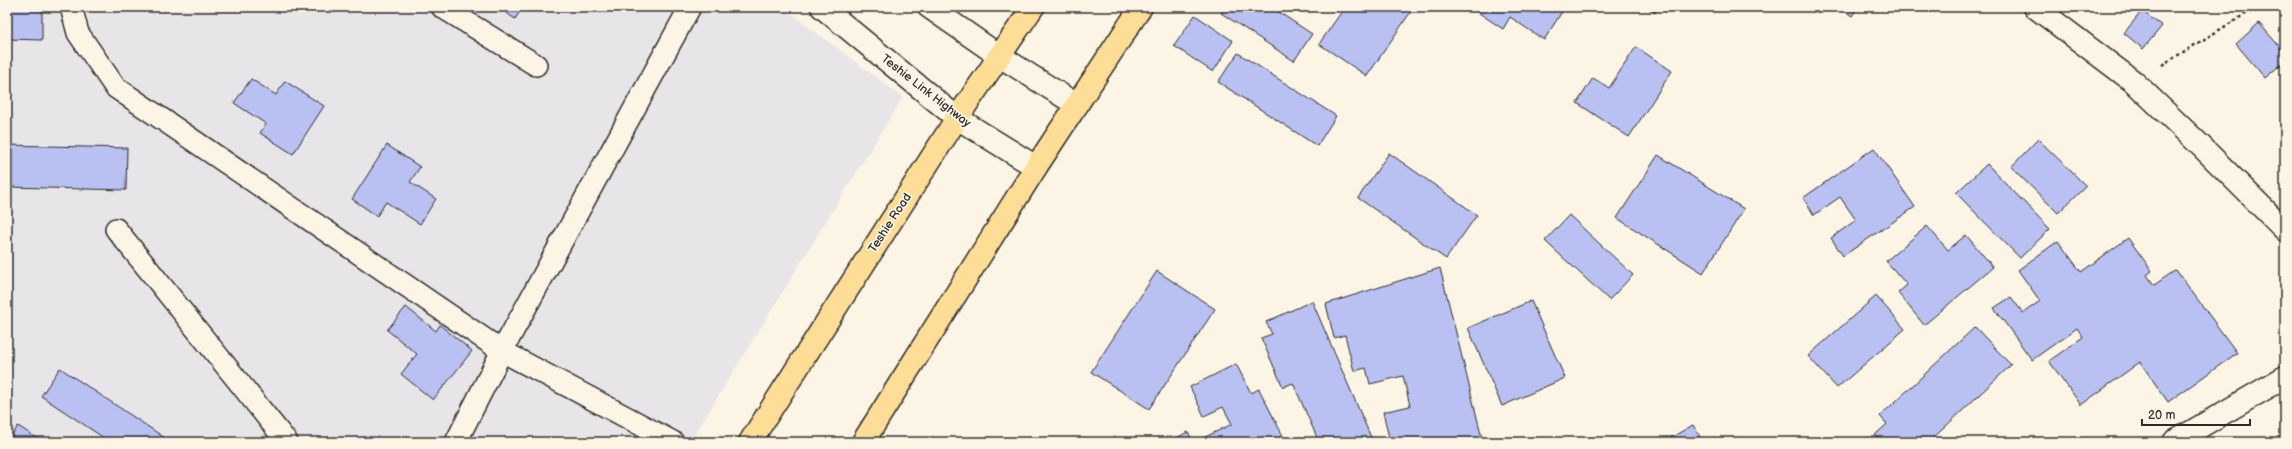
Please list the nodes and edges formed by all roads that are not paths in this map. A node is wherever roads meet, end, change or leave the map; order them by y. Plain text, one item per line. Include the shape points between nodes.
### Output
1 (71, 7) edge
2 (442, 7) edge
3 (690, 7) edge
4 (822, 7) edge
5 (929, 7) edge
6 (1033, 7) edge
7 (1141, 7) edge
8 (2035, 7) edge
9 (998, 55) junction
10 (536, 65) dead end
11 (1077, 104) junction
12 (957, 118) junction
13 (1036, 167) junction
14 (116, 229) dead end
15 (2285, 230) edge
16 (502, 351) junction
17 (2285, 376) edge
18 (287, 442) edge
19 (456, 442) edge
20 (673, 442) edge
21 (750, 442) edge
22 (863, 442) edge
23 (2174, 442) edge

1 - 16 lane via 78,33 115,87
2 - 10 lane
3 - 16 lane
4 - 12 street, Teshie Link Highway
5 - 9 street
6 - 9 main road, Teshie Road
7 - 11 main road
8 - 15 street via 2134,82
9 - 11 street
9 - 12 main road, Teshie Road
11 - 13 main road
12 - 13 street, Teshie Link Highway
12 - 21 main road, Teshie Road
13 - 22 main road
14 - 18 lane
16 - 19 lane
16 - 20 lane
17 - 23 street

